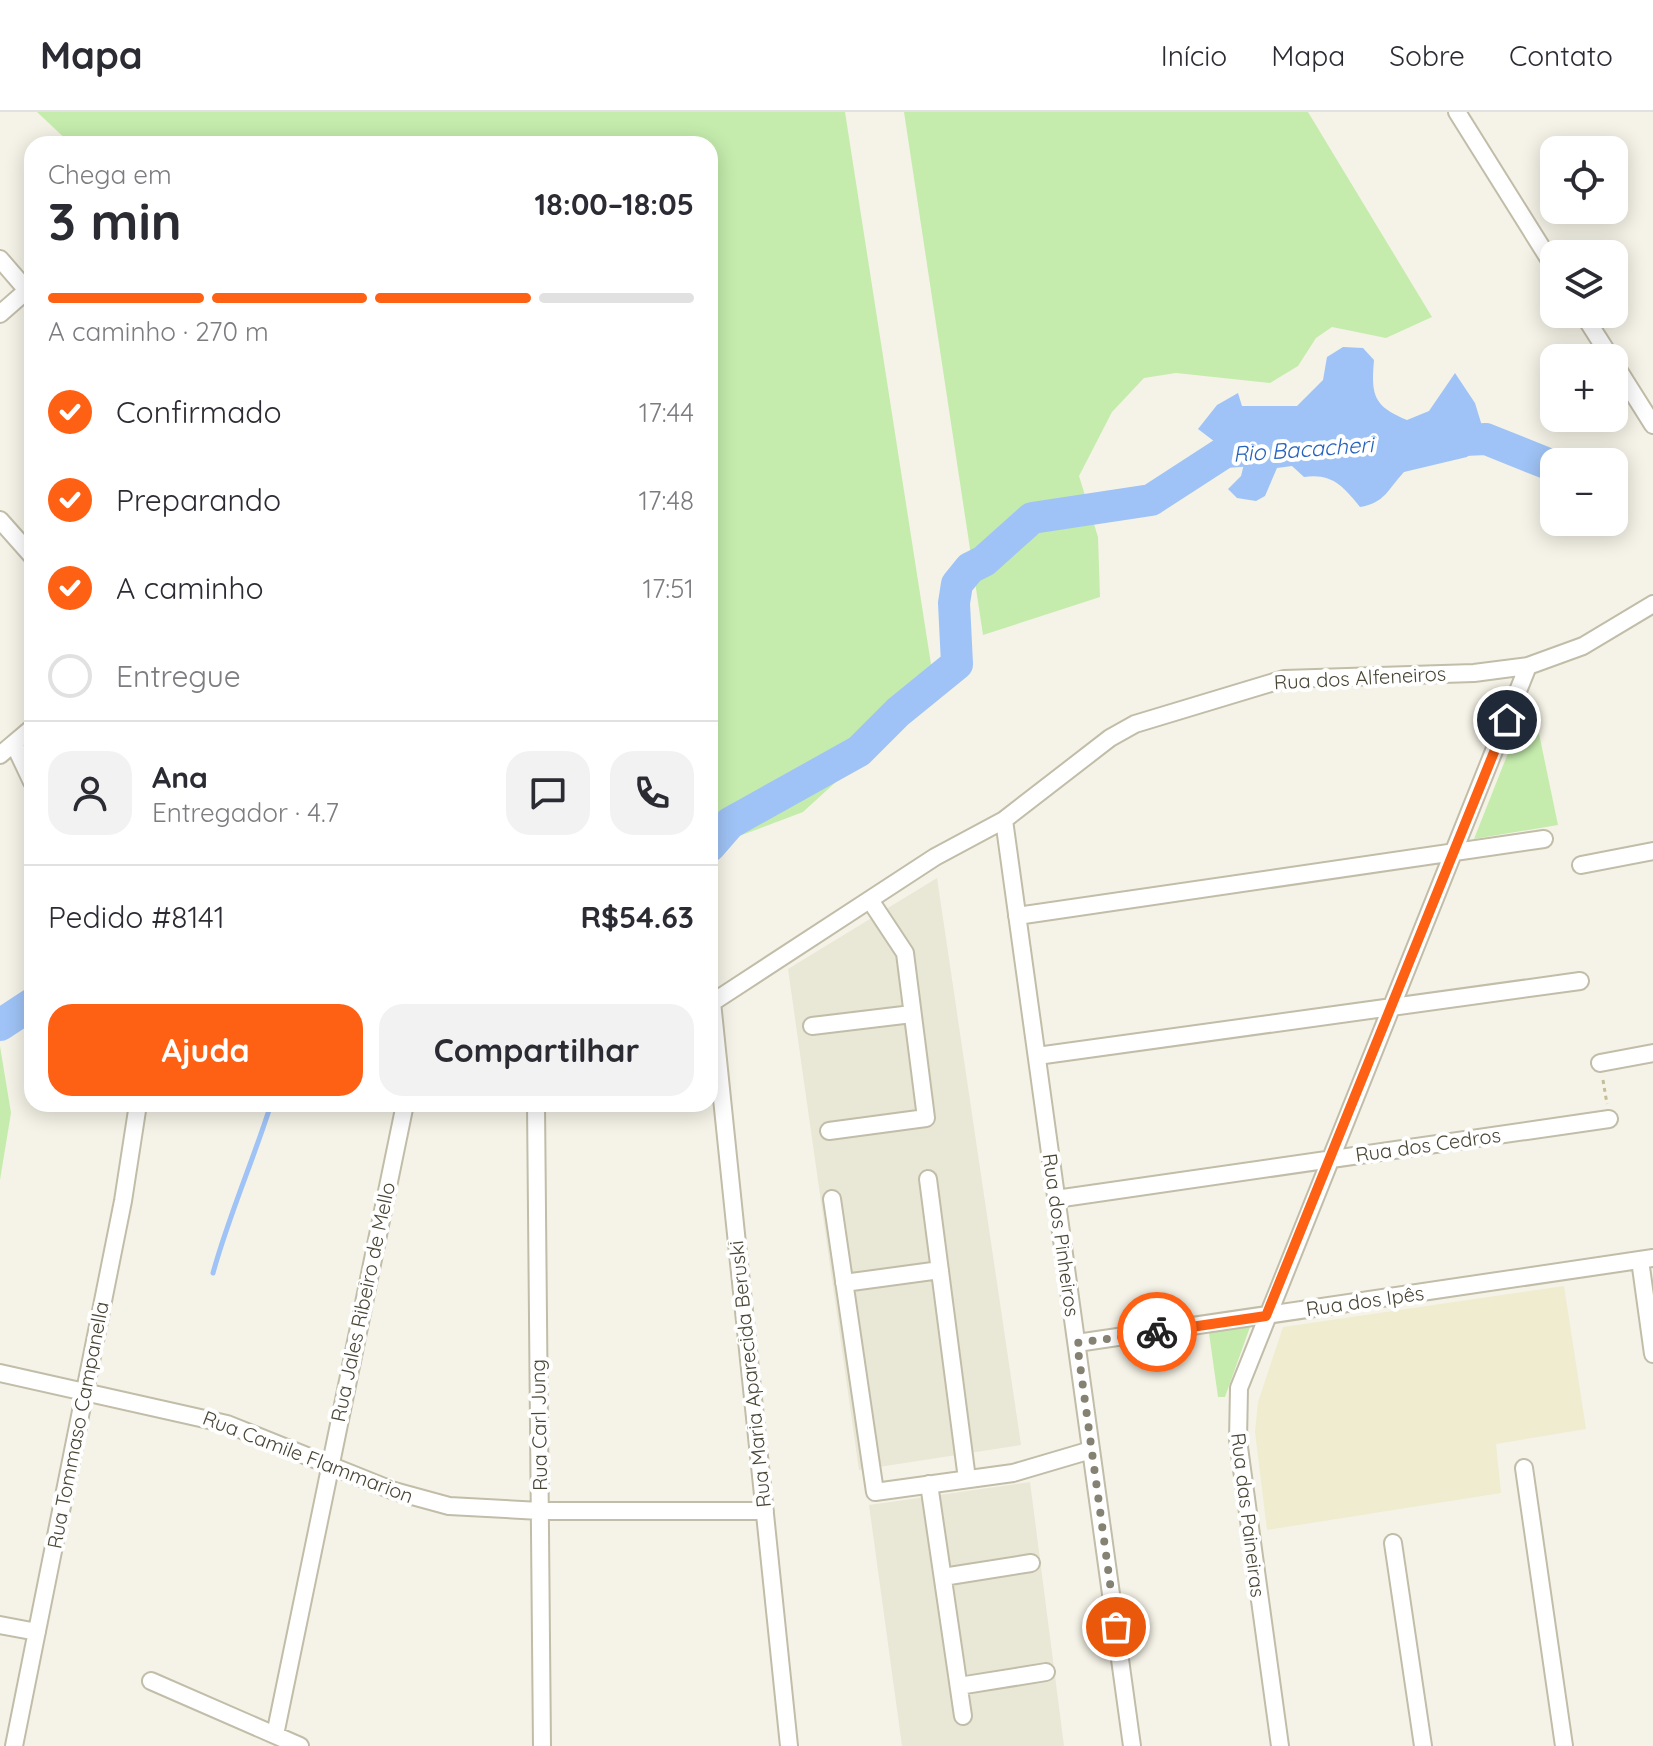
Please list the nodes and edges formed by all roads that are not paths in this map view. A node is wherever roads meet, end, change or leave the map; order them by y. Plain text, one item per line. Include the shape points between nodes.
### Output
1 (1457, 112) edge
2 (1540, 245) edge
3 (0, 259) edge
4 (24, 285) edge
5 (24, 296) edge
6 (0, 314) edge
7 (1628, 385) edge
8 (1653, 425) edge
9 (0, 520) edge
10 (24, 547) edge
11 (1653, 604) edge
12 (1528, 666) junction
13 (24, 735) edge
14 (14, 744) junction
15 (0, 755) edge
16 (24, 765) edge
17 (1004, 820) junction
18 (1544, 839) dead end
19 (1653, 851) edge
20 (1453, 852) junction
21 (1581, 865) dead end
22 (870, 900) junction
23 (1017, 916) junction
24 (1580, 981) dead end
25 (718, 998) edge
26 (1391, 1007) junction
27 (912, 1014) junction
28 (812, 1026) dead end
29 (1653, 1053) edge
30 (1037, 1056) junction
31 (1600, 1063) road end
32 (718, 1069) edge
33 (137, 1112) edge
34 (403, 1112) edge
35 (536, 1112) edge
36 (1609, 1119) road end
37 (829, 1131) dead end
38 (1329, 1160) junction
39 (928, 1179) dead end
40 (832, 1199) dead end
41 (1056, 1199) junction
42 (1646, 1259) edge
43 (940, 1270) junction
44 (844, 1283) junction
45 (1266, 1316) junction
46 (1077, 1343) junction
47 (1653, 1354) edge
48 (0, 1373) edge
49 (85, 1390) junction
50 (1091, 1450) junction
51 (329, 1465) junction
52 (1524, 1468) dead end
53 (967, 1479) junction
54 (929, 1484) junction
55 (540, 1511) junction
56 (765, 1511) junction
57 (1393, 1543) dead end
58 (1031, 1563) dead end
59 (943, 1577) junction
60 (0, 1625) edge
61 (37, 1632) junction
62 (1046, 1672) dead end
63 (151, 1681) dead end
64 (959, 1686) junction
65 (963, 1716) dead end
66 (275, 1735) junction
67 (14, 1746) edge
68 (300, 1746) edge
69 (542, 1746) edge
70 (789, 1746) edge
71 (1132, 1746) edge
72 (1280, 1746) edge
73 (1423, 1746) edge
74 (1564, 1746) edge

1 - 2 street
3 - 4 street
5 - 6 street
7 - 8 street
9 - 10 street
11 - 12 street, Rua dos Alfeneiros via 1583,646
12 - 17 street, Rua dos Alfeneiros via 1266,683 1122,730
12 - 20 street, Rua das Paineiras
13 - 14 street
14 - 15 street
14 - 16 street
17 - 22 street, Rua dos Alfeneiros
17 - 23 street, Rua dos Pinheiros
18 - 20 street
19 - 21 street
20 - 23 street
20 - 26 street, Rua das Paineiras
22 - 25 street, Rua dos Alfeneiros
22 - 27 street via 905,953
23 - 30 street, Rua dos Pinheiros
24 - 26 street
26 - 30 street
26 - 38 street, Rua das Paineiras
27 - 28 street
27 - 37 street via 926,1118
29 - 31 street
30 - 41 street, Rua dos Pinheiros
32 - 56 street, Rua Maria Aparecida Beruski
33 - 49 street, Rua Tommaso Campanella
34 - 51 street, Rua Jales Ribeiro de Mello
35 - 55 street, Rua Carl Jung
36 - 38 street, Rua dos Cedros
38 - 41 street, Rua dos Cedros
38 - 45 street, Rua das Paineiras
39 - 43 street
40 - 44 street
41 - 46 street, Rua dos Pinheiros
42 - 45 street, Rua dos Ipês
42 - 47 street
43 - 44 street
43 - 53 street
44 - 54 street via 875,1492
45 - 46 street, Rua dos Ipês
45 - 72 street, Rua das Paineiras via 1247,1362 1236,1415
46 - 50 street, Rua dos Pinheiros
48 - 49 street, Rua Camile Flammarion
49 - 51 street, Rua Camile Flammarion via 227,1424
49 - 61 street, Rua Tommaso Campanella
50 - 53 street via 1013,1473
50 - 71 street, Rua dos Pinheiros
51 - 55 street, Rua Camile Flammarion via 449,1506
51 - 66 street, Rua Jales Ribeiro de Mello
52 - 74 street
53 - 54 street
54 - 59 street
55 - 56 street, Rua Camile Flammarion
55 - 69 street, Rua Carl Jung
56 - 70 street, Rua Maria Aparecida Beruski
57 - 73 street
58 - 59 street
59 - 64 street
60 - 61 street
61 - 67 street, Rua Tommaso Campanella
62 - 64 street
63 - 66 street
64 - 65 street
66 - 68 street

